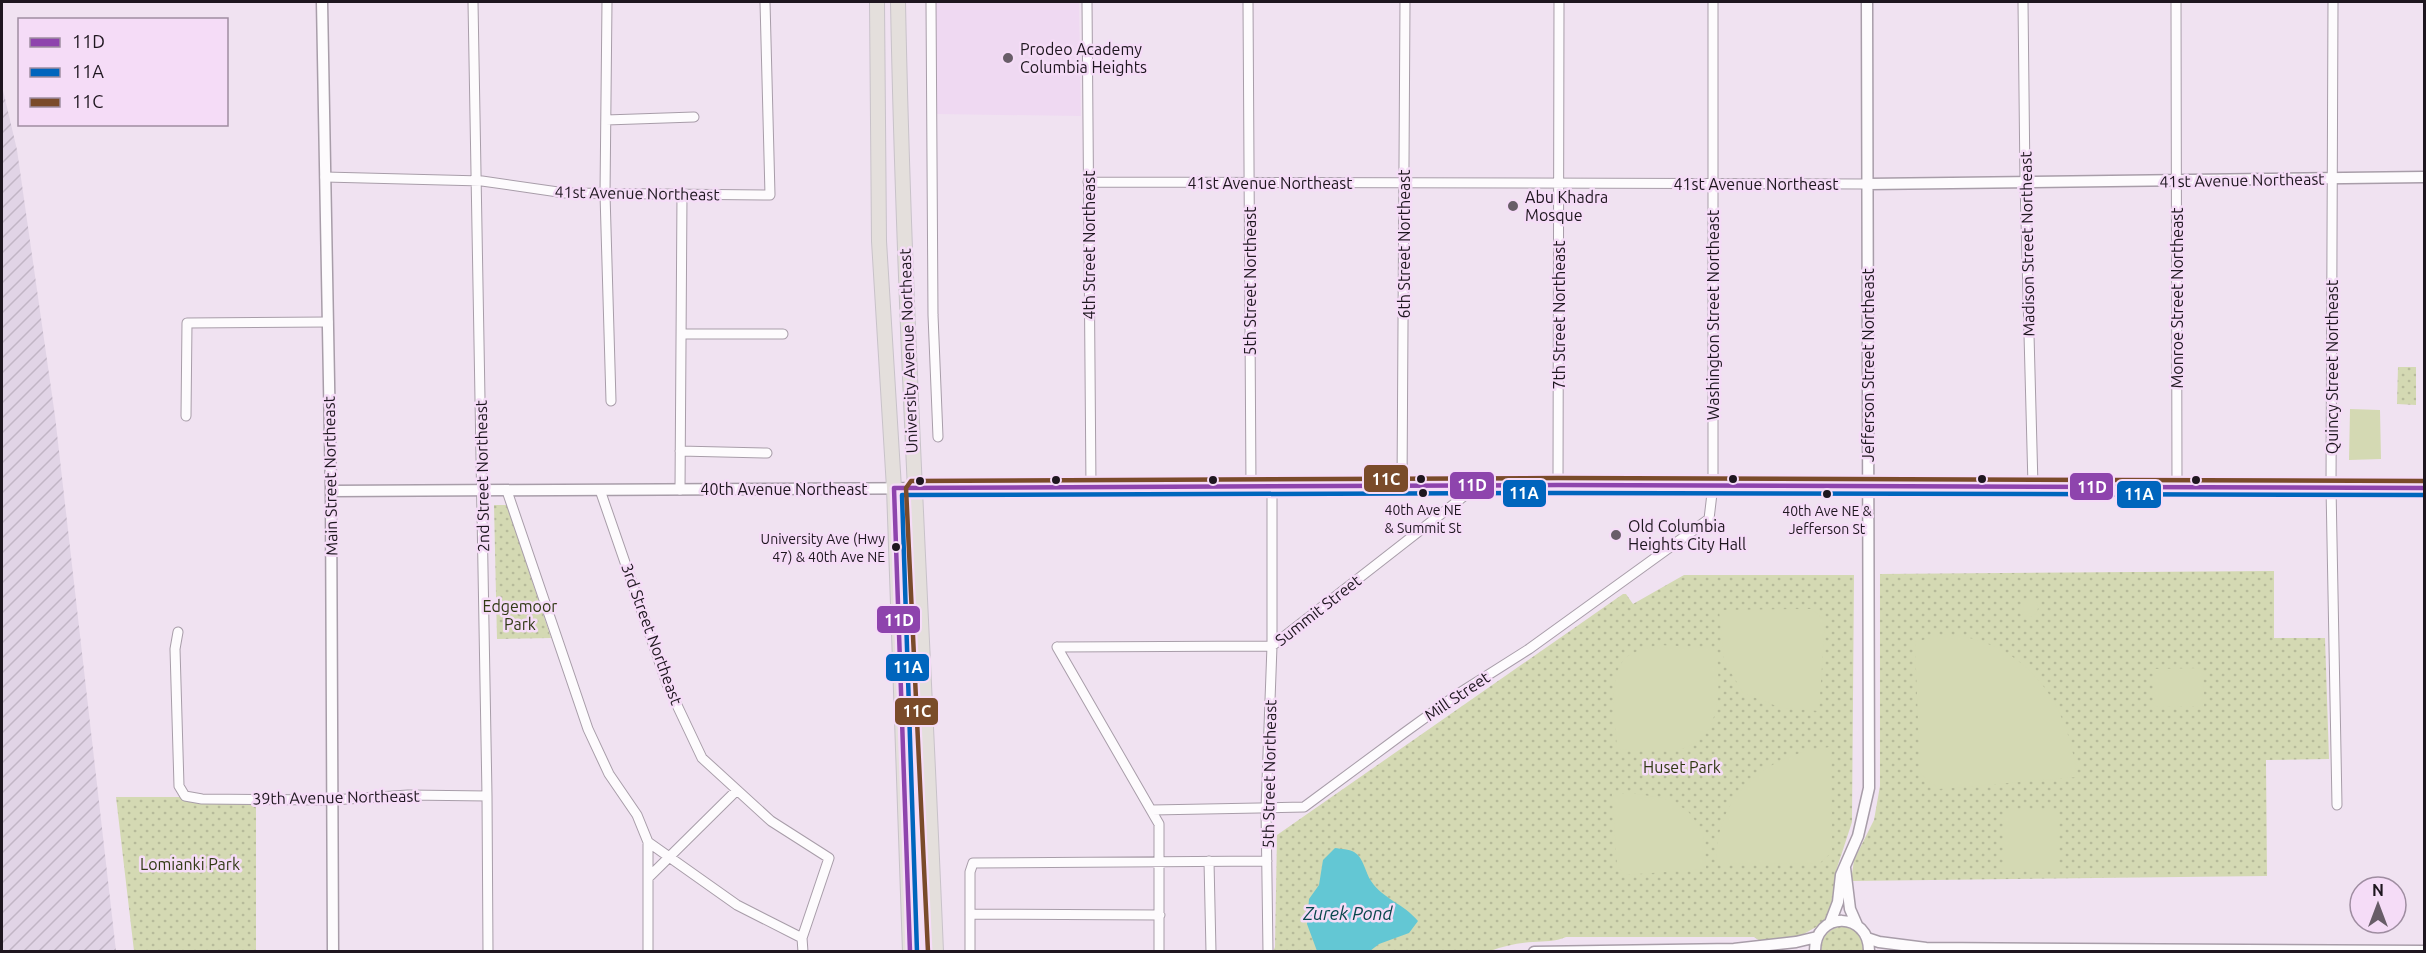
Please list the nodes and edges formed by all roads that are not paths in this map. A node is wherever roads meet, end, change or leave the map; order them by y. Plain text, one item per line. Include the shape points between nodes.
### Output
1 (321, 2) edge
2 (473, 2) edge
3 (607, 2) edge
4 (765, 2) edge
5 (877, 2) edge
6 (898, 2) edge
7 (931, 2) edge
8 (1087, 2) edge
9 (1248, 2) edge
10 (1405, 2) edge
11 (1559, 2) edge
12 (1713, 2) edge
13 (1867, 2) edge
14 (2023, 2) edge
15 (2176, 2) edge
16 (2333, 2) edge
17 (694, 117) dead end
18 (606, 120) junction
19 (325, 177) junction
20 (2424, 177) edge
21 (2334, 178) junction
22 (476, 181) junction
23 (2176, 181) junction
24 (1088, 182) junction
25 (2025, 182) junction
26 (1250, 183) junction
27 (1404, 183) junction
28 (1560, 183) junction
29 (1713, 184) junction
30 (1868, 184) junction
31 (605, 194) junction
32 (682, 195) junction
33 (328, 322) junction
34 (681, 334) junction
35 (783, 334) dead end
36 (611, 401) dead end
37 (186, 416) dead end
38 (938, 437) dead end
39 (680, 451) junction
40 (767, 453) dead end
41 (1558, 485) junction
42 (1713, 485) junction
43 (1477, 486) junction
44 (2033, 486) junction
45 (2177, 486) junction
46 (1402, 487) junction
47 (1868, 487) junction
48 (2331, 487) junction
49 (894, 488) junction
50 (913, 488) junction
51 (1091, 488) junction
52 (1251, 488) junction
53 (1272, 488) junction
54 (2424, 488) edge
55 (482, 490) junction
56 (600, 490) junction
57 (680, 490) junction
58 (331, 491) junction
59 (507, 491) junction
60 (178, 632) dead end
61 (1272, 646) junction
62 (737, 790) junction
63 (487, 796) junction
64 (332, 800) junction
65 (2337, 805) dead end
66 (1266, 809) junction
67 (1152, 810) junction
68 (648, 842) junction
69 (668, 857) junction
70 (1209, 861) junction
71 (1267, 861) junction
72 (1160, 862) junction
73 (1845, 868) junction
74 (648, 878) junction
75 (970, 914) junction
76 (1160, 915) junction
77 (1830, 923) junction
78 (1857, 925) junction
79 (802, 938) junction
80 (1817, 938) junction
81 (1868, 938) junction
82 (1748, 948) junction
83 (1926, 948) junction
84 (1734, 950) edge
85 (333, 951) edge
86 (488, 951) edge
87 (648, 951) edge
88 (803, 951) edge
89 (910, 951) edge
90 (936, 951) edge
91 (970, 951) edge
92 (1159, 951) edge
93 (1211, 951) edge
94 (1268, 951) edge
95 (1534, 951) edge
96 (1768, 951) edge
97 (1815, 951) edge
98 (1869, 951) edge
99 (1902, 951) edge
100 (2340, 951) edge
101 (2424, 951) edge

1 - 19 street, Main Street Northeast
2 - 22 street, 2nd Street Northeast
3 - 18 street
4 - 32 street, 41st Avenue Northeast via 770,195
5 - 49 main road, University Avenue Northeast via 879,241
6 - 50 main road, University Avenue Northeast
7 - 38 street, University Avenue Northeast via 933,315
8 - 24 street, 4th Street Northeast
9 - 26 street, 5th Street Northeast
10 - 27 street, 6th Street Northeast
11 - 28 street, 7th Street Northeast
12 - 29 street, Washington Street Northeast
13 - 30 street, Jefferson Street Northeast
14 - 25 street, Madison Street Northeast
15 - 23 street, Monroe Street Northeast
16 - 21 street, Quincy Street Northeast
17 - 18 street
18 - 31 street
19 - 22 street, 41st Avenue Northeast
19 - 33 street, Main Street Northeast
20 - 21 street, 41st Avenue Northeast
21 - 23 street, 41st Avenue Northeast
21 - 48 street, Quincy Street Northeast
22 - 31 street, 41st Avenue Northeast via 565,193
22 - 55 street, 2nd Street Northeast
23 - 25 street, 41st Avenue Northeast
23 - 45 street, Monroe Street Northeast
24 - 26 street, 41st Avenue Northeast
24 - 51 street, 4th Street Northeast
25 - 30 street, 41st Avenue Northeast
25 - 44 street, Madison Street Northeast
26 - 27 street, 41st Avenue Northeast
26 - 52 street, 5th Street Northeast
27 - 28 street, 41st Avenue Northeast
27 - 46 street, 6th Street Northeast
28 - 29 street, 41st Avenue Northeast
28 - 41 street, 7th Street Northeast
29 - 30 street, 41st Avenue Northeast
29 - 42 street, Washington Street Northeast
30 - 47 street, Jefferson Street Northeast
31 - 32 street, 41st Avenue Northeast
31 - 36 street
32 - 34 street
33 - 37 street via 187,323
33 - 58 street, Main Street Northeast
34 - 35 street
34 - 39 street
39 - 40 street
39 - 57 street
41 - 42 street, 40th Avenue Northeast
41 - 43 street, 40th Avenue Northeast
42 - 47 street, 40th Avenue Northeast
42 - 66 street, Mill Street via 1709,519 1304,807
43 - 46 street, 40th Avenue Northeast
43 - 61 street, Summit Street
44 - 45 street, 40th Avenue Northeast
44 - 47 street, 40th Avenue Northeast
45 - 48 street, 40th Avenue Northeast
46 - 53 street, 40th Avenue Northeast
47 - 73 street, Jefferson Street Northeast via 1869,788 1858,836
48 - 54 street, 40th Avenue Northeast
48 - 65 street, Quincy Street Northeast
49 - 50 street, 40th Avenue Northeast
49 - 57 street, 40th Avenue Northeast
49 - 89 main road, University Avenue Northeast
50 - 51 street, 40th Avenue Northeast
50 - 90 main road, University Avenue Northeast
51 - 52 street, 40th Avenue Northeast
52 - 53 street, 40th Avenue Northeast
53 - 61 street, 5th Street Northeast
55 - 58 street, 40th Avenue Northeast
55 - 59 street, 40th Avenue Northeast
55 - 63 street, 2nd Street Northeast
56 - 57 street, 40th Avenue Northeast
56 - 59 street, 40th Avenue Northeast
56 - 62 street, 3rd Street Northeast via 667,684 702,758
58 - 64 street, Main Street Northeast
59 - 68 street via 588,729
60 - 64 street, 39th Avenue Northeast via 175,649 179,786 185,796
61 - 66 street, 5th Street Northeast
61 - 67 street, Summit Street via 1057,646
62 - 69 street
62 - 79 street, 3rd Street Northeast via 771,821 829,858
63 - 64 street, 39th Avenue Northeast via 408,795
63 - 86 street, 2nd Street Northeast
64 - 85 street, Main Street Northeast
66 - 67 street, Mill Street
66 - 71 street, 5th Street Northeast
67 - 72 street via 1159,824
68 - 69 street
68 - 74 street
69 - 74 street
69 - 79 street via 736,905
70 - 71 street
70 - 72 street
70 - 93 street
71 - 94 street, 5th Street Northeast
72 - 75 street via 973,863
72 - 76 street
73 - 77 street, Jefferson Street Northeast
73 - 78 street, Jefferson Street Northeast via 1850,909
74 - 87 street
75 - 76 street
75 - 91 street
76 - 92 street
77 - 78 street via 1849,921
77 - 80 street
78 - 81 street
79 - 88 street
80 - 82 street
80 - 97 street
81 - 83 street
81 - 98 street
82 - 84 street
82 - 96 street
83 - 99 street
83 - 100 street
84 - 95 street
100 - 101 street

